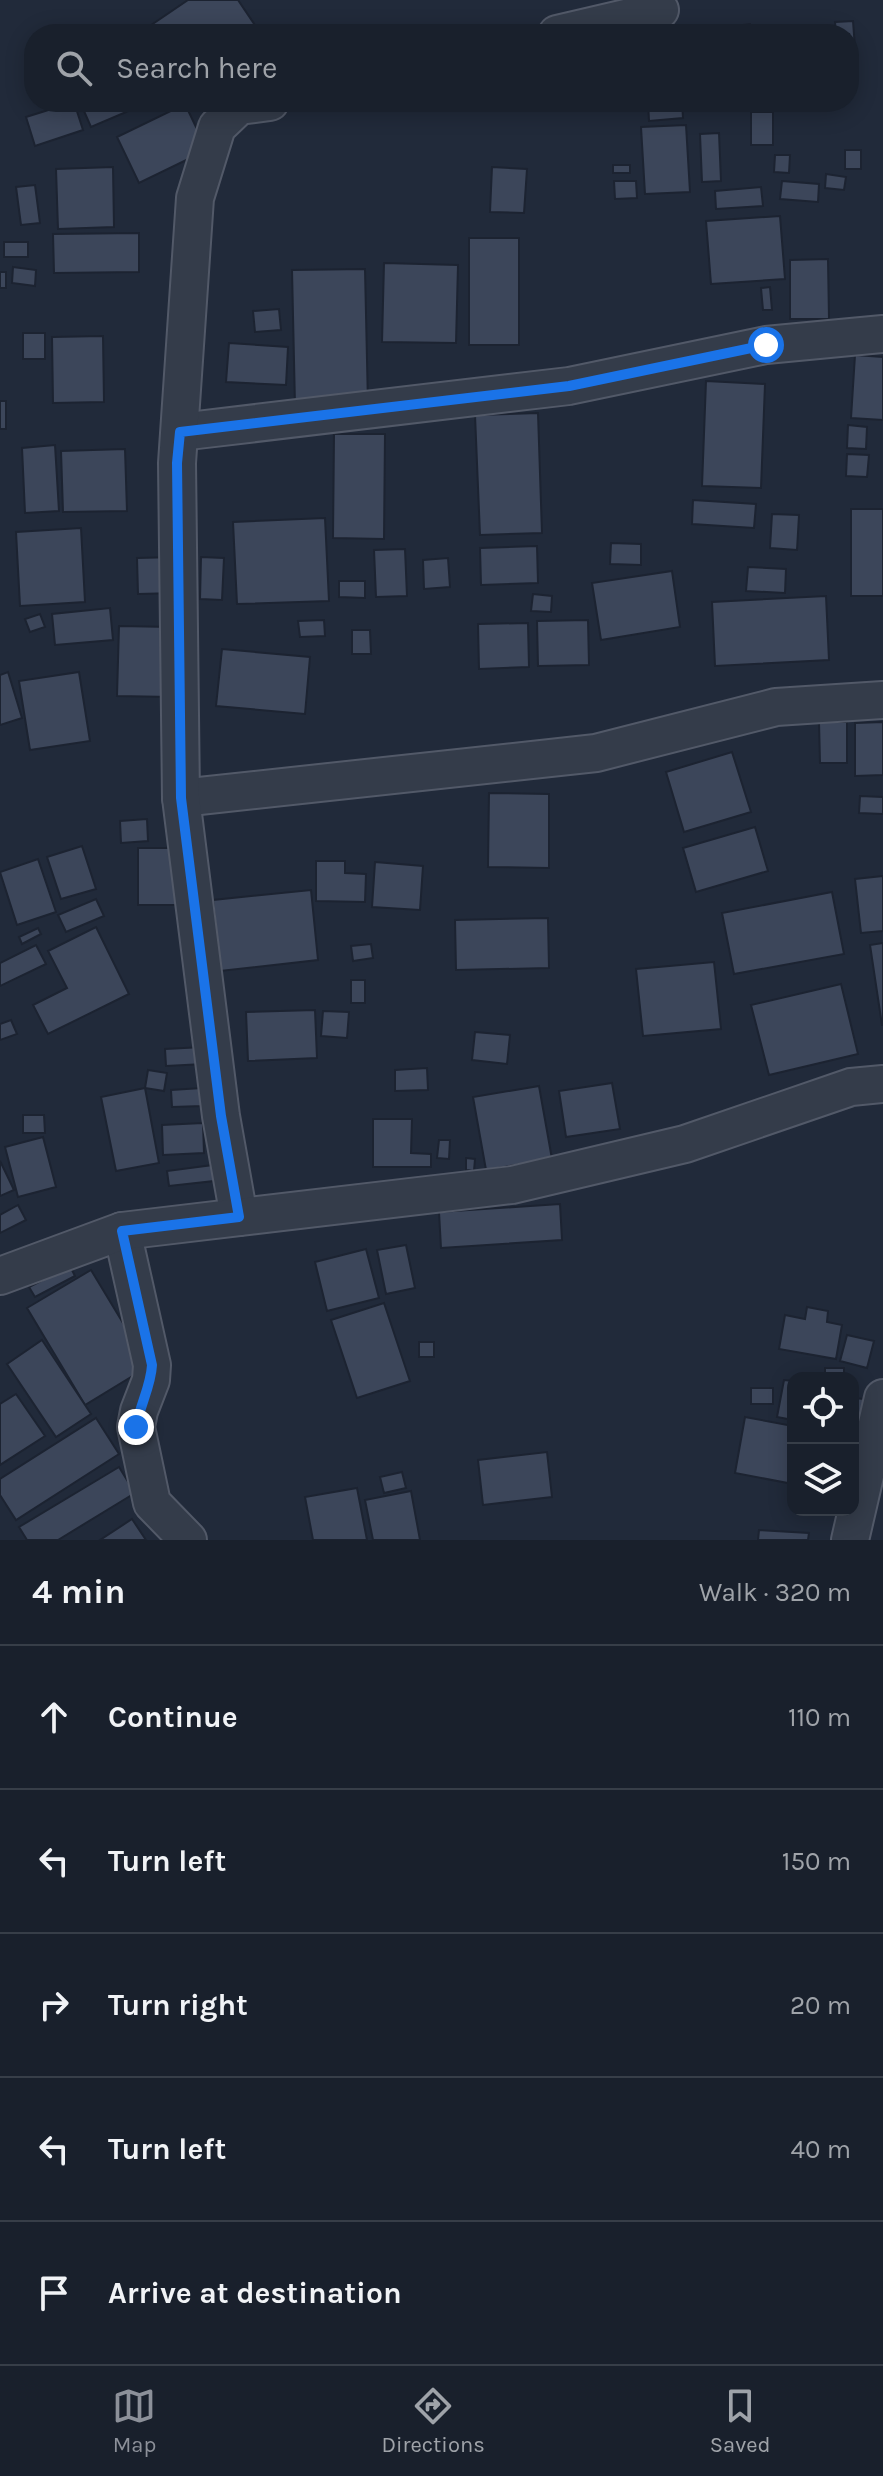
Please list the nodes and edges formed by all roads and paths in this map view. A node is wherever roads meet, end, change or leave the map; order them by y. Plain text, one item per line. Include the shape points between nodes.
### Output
1 (660, 10) dead end
2 (600, 24) edge
3 (233, 112) edge
4 (883, 334) edge
5 (180, 432) junction
6 (883, 700) edge
7 (181, 798) junction
8 (883, 1084) edge
9 (239, 1217) junction
10 (122, 1231) junction
11 (0, 1276) edge
12 (883, 1398) edge
13 (188, 1540) edge
14 (850, 1540) edge

1 - 2 street
3 - 5 street via 217,127 195,198
4 - 5 street via 766,345 569,386
5 - 7 street
6 - 7 street via 776,707 596,753
7 - 9 street
8 - 9 street via 851,1087 685,1144 512,1185
9 - 10 street
10 - 11 street
10 - 13 street via 152,1365 136,1427 152,1503
12 - 14 street

